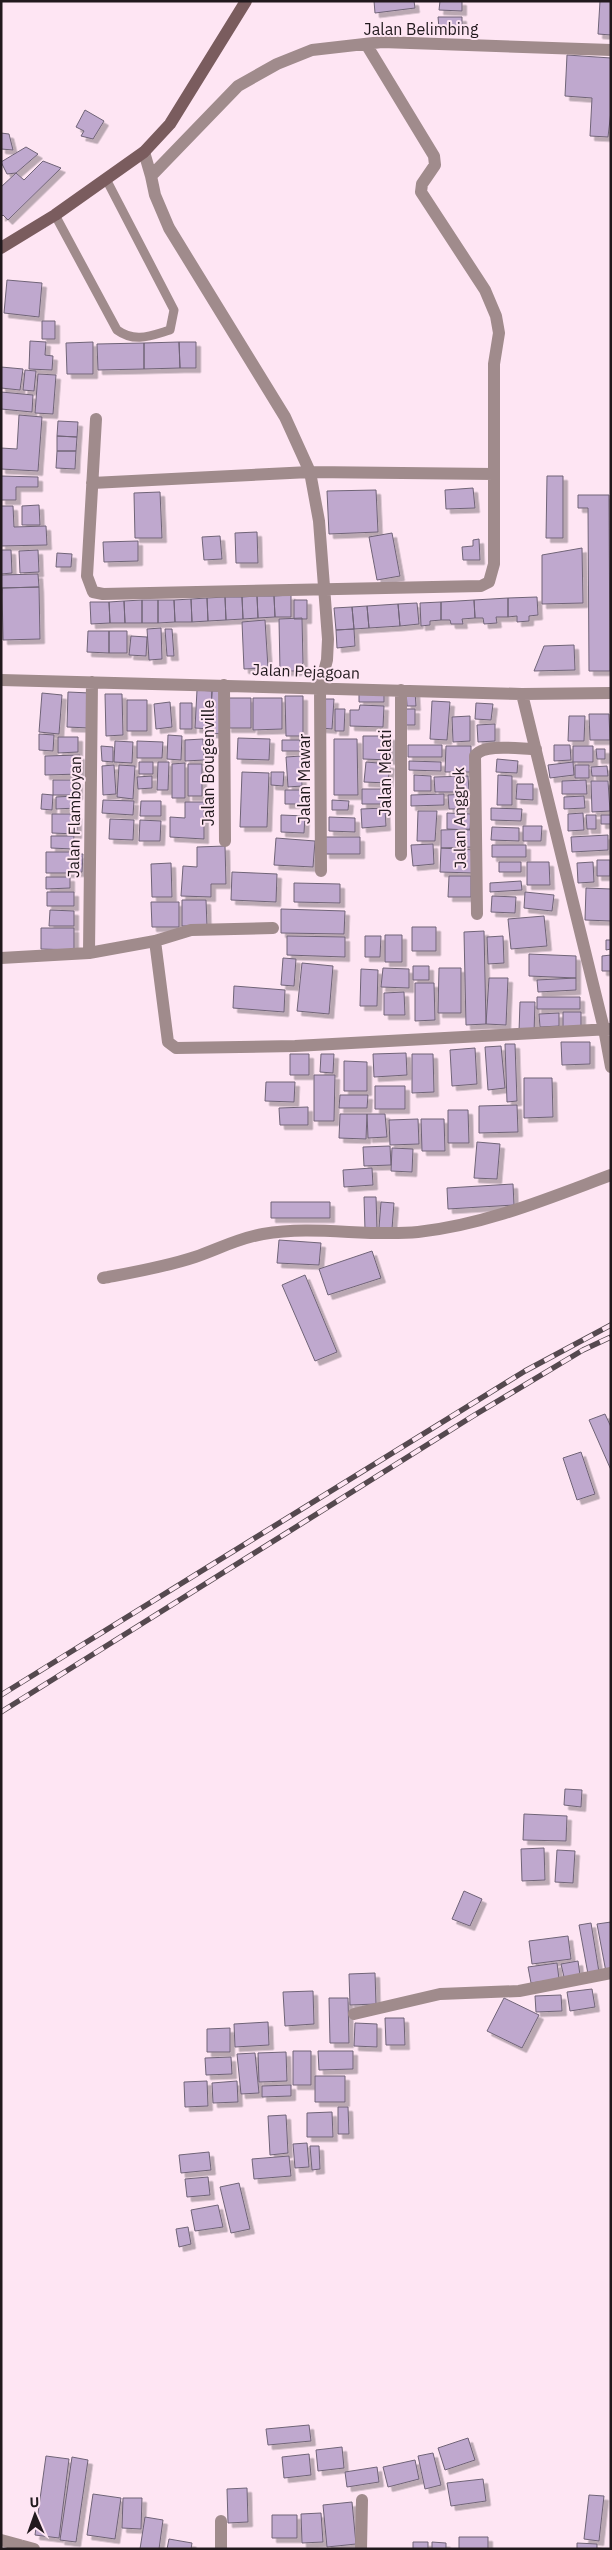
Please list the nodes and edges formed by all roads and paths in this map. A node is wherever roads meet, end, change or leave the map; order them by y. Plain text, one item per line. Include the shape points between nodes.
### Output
1 (246, 1) edge
2 (366, 44) junction
3 (611, 50) edge
4 (144, 152) junction
5 (151, 176) junction
6 (106, 179) junction
7 (55, 215) junction
8 (1, 248) edge
9 (96, 419) dead end
10 (310, 472) junction
11 (494, 474) junction
12 (92, 484) junction
13 (325, 591) junction
14 (1, 680) edge
15 (92, 682) junction
16 (224, 685) junction
17 (320, 687) junction
18 (401, 690) junction
19 (611, 693) edge
20 (522, 694) junction
21 (536, 749) junction
22 (225, 842) dead end
23 (402, 855) dead end
24 (321, 871) dead end
25 (477, 914) dead end
26 (272, 928) dead end
27 (155, 942) junction
28 (88, 953) junction
29 (1, 958) edge
30 (608, 1029) edge
31 (611, 1067) edge
32 (611, 1176) edge
33 (103, 1278) dead end
34 (611, 1974) edge
35 (354, 2014) dead end
36 (362, 2500) dead end
37 (221, 2521) dead end
38 (1, 2540) edge
39 (34, 2549) edge
40 (221, 2549) edge
41 (361, 2549) edge

1 - 4 main road via 170,124
2 - 3 street, Jalan Belimbing
2 - 5 street, Jalan Belimbing via 312,50 276,64 238,86
2 - 11 street via 434,156 435,165 422,184 421,192 484,290 496,316
4 - 5 street
4 - 6 main road
5 - 10 street, Jalan Mawar via 169,228 286,417
6 - 7 main road
6 - 7 lane via 174,310 170,330 140,339 126,337 117,330
7 - 8 main road
9 - 12 street
10 - 11 street
10 - 12 street
10 - 13 street, Jalan Mawar via 319,521
11 - 13 street via 494,564 489,582 482,586
12 - 13 street via 87,576 93,592
13 - 17 street, Jalan Mawar via 327,660
14 - 15 street, Jalan Pejagoan
15 - 16 street, Jalan Pejagoan
15 - 28 street, Jalan Flamboyan
16 - 17 street, Jalan Pejagoan
16 - 22 street, Jalan Bougenville
17 - 18 street, Jalan Pejagoan
17 - 24 street, Jalan Mawar
18 - 20 street, Jalan Pejagoan
18 - 23 street, Jalan Melati
19 - 20 street, Jalan Pejagoan
20 - 21 street
21 - 25 street, Jalan Anggrek via 486,748 475,756
21 - 30 street
26 - 27 street via 191,930
27 - 28 street
27 - 30 street via 168,1042 176,1048 340,1044
28 - 29 street
30 - 31 street
32 - 33 street via 486,1219 419,1232 265,1233 242,1238 164,1267
34 - 35 street via 519,1991 440,1994
36 - 41 street
37 - 40 street
38 - 39 street

